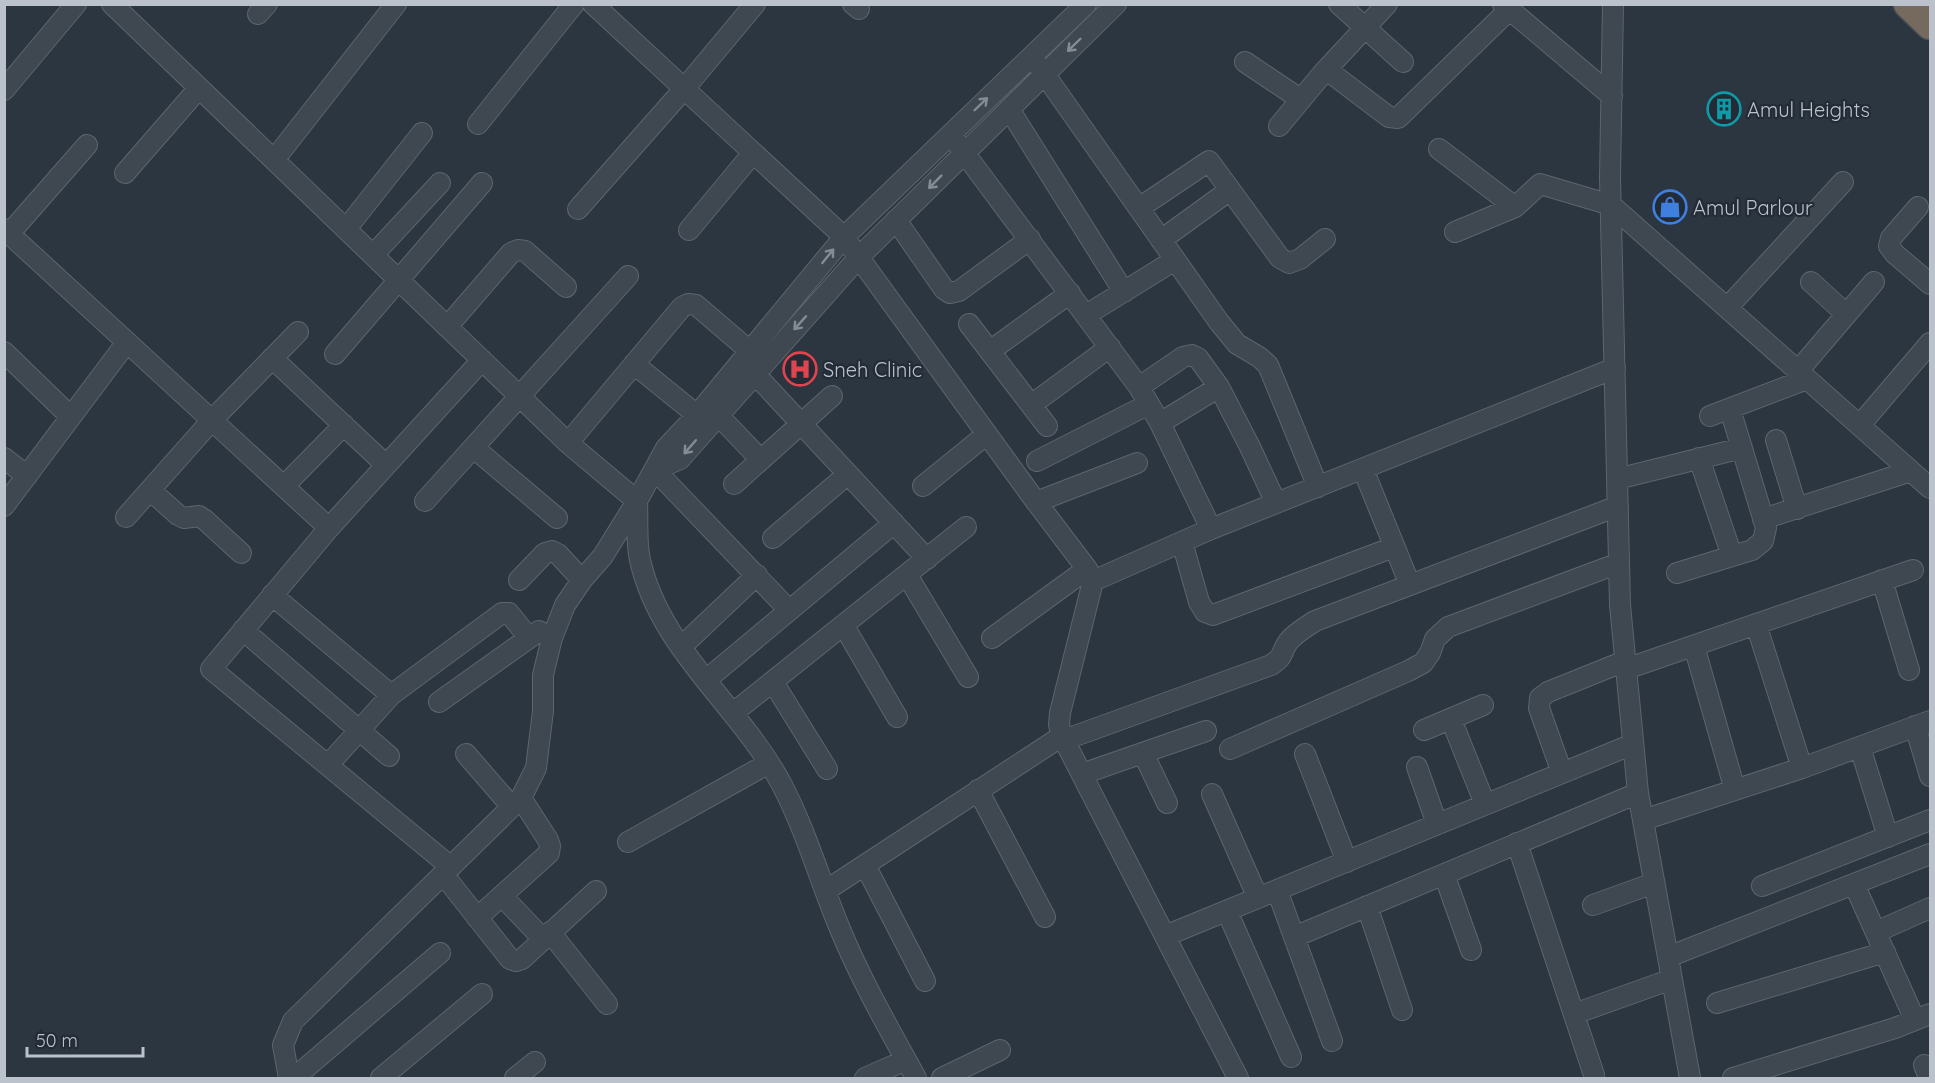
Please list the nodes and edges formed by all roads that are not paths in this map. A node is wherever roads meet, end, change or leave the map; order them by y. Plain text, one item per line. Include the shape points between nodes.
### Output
1 (76, 4) edge
2 (112, 4) edge
3 (574, 4) edge
4 (593, 4) edge
5 (755, 4) edge
6 (1086, 4) edge
7 (1116, 4) edge
8 (1339, 4) edge
9 (1387, 4) edge
10 (1613, 4) edge
11 (1908, 4) edge
12 (387, 7) edge
13 (1506, 7) edge
14 (1930, 25) edge
15 (1366, 28) junction
16 (1032, 56) junction
17 (1245, 62) dead end
18 (1403, 62) dead end
19 (1327, 70) junction
20 (1045, 74) junction
21 (199, 88) junction
22 (684, 89) junction
23 (4, 90) edge
24 (1612, 96) junction
25 (1300, 99) junction
26 (1009, 109) junction
27 (478, 124) dead end
28 (1279, 126) dead end
29 (422, 133) dead end
30 (949, 134) junction
31 (87, 145) dead end
32 (1439, 149) dead end
33 (965, 152) junction
34 (753, 153) junction
35 (274, 160) junction
36 (125, 173) dead end
37 (1843, 182) dead end
38 (440, 183) dead end
39 (482, 183) dead end
40 (1230, 190) junction
41 (1611, 204) junction
42 (1515, 207) junction
43 (1918, 207) dead end
44 (1139, 208) junction
45 (578, 209) dead end
46 (896, 220) junction
47 (346, 229) junction
48 (689, 230) dead end
49 (7, 231) edge
50 (1455, 232) dead end
51 (844, 237) junction
52 (1030, 239) junction
53 (1325, 239) dead end
54 (1161, 240) junction
55 (373, 255) junction
56 (858, 257) junction
57 (1175, 260) junction
58 (628, 276) dead end
59 (399, 280) junction
60 (1811, 282) dead end
61 (1874, 282) dead end
62 (1930, 285) edge
63 (566, 287) dead end
64 (1124, 292) junction
65 (1070, 293) junction
66 (1727, 308) junction
67 (1846, 314) junction
68 (1086, 315) junction
69 (969, 324) dead end
70 (447, 327) junction
71 (298, 332) dead end
72 (127, 342) junction
73 (1930, 343) edge
74 (1110, 347) junction
75 (990, 351) junction
76 (4, 352) edge
77 (335, 354) dead end
78 (272, 358) junction
79 (482, 360) junction
80 (756, 363) junction
81 (634, 364) junction
82 (1615, 369) junction
83 (1803, 375) junction
84 (1219, 387) junction
85 (1144, 395) junction
86 (831, 396) dead end
87 (520, 397) junction
88 (1031, 405) junction
89 (1730, 409) junction
90 (698, 415) junction
91 (718, 416) junction
92 (1710, 416) dead end
93 (71, 417) junction
94 (212, 420) junction
95 (1160, 423) junction
96 (802, 424) junction
97 (344, 425) junction
98 (1860, 425) junction
99 (1047, 426) dead end
100 (987, 434) junction
101 (1776, 441) dead end
102 (568, 443) junction
103 (474, 448) junction
104 (1742, 448) junction
105 (4, 458) edge
106 (1700, 458) junction
107 (761, 460) junction
108 (1037, 461) dead end
109 (1137, 463) dead end
110 (386, 465) junction
111 (1363, 469) junction
112 (655, 470) junction
113 (848, 474) junction
114 (27, 476) junction
115 (1617, 479) junction
116 (1924, 479) edge
117 (734, 484) dead end
118 (284, 486) junction
119 (923, 486) dead end
120 (1318, 487) junction
121 (150, 490) junction
122 (425, 501) dead end
123 (637, 501) junction
124 (1036, 502) junction
125 (1276, 503) junction
126 (4, 506) edge
127 (1618, 506) junction
128 (1797, 509) junction
129 (126, 516) dead end
130 (557, 518) dead end
131 (1763, 519) junction
132 (894, 523) junction
133 (966, 527) dead end
134 (329, 528) junction
135 (1211, 529) junction
136 (773, 538) dead end
137 (1182, 542) junction
138 (1394, 548) junction
139 (241, 552) dead end
140 (1731, 556) junction
141 (927, 559) junction
142 (1619, 563) junction
143 (1913, 570) dead end
144 (1677, 573) dead end
145 (757, 575) junction
146 (907, 575) junction
147 (1090, 575) junction
148 (519, 580) dead end
149 (582, 580) junction
150 (1882, 580) junction
151 (1410, 585) junction
152 (272, 595) junction
153 (789, 610) junction
154 (560, 617) junction
155 (1756, 624) junction
156 (844, 626) junction
157 (243, 630) junction
158 (529, 638) junction
159 (992, 638) dead end
160 (1694, 646) junction
161 (681, 647) junction
162 (1626, 665) junction
163 (1909, 670) dead end
164 (968, 677) dead end
165 (706, 680) junction
166 (773, 682) junction
167 (391, 695) junction
168 (439, 702) dead end
169 (1483, 705) dead end
170 (733, 713) junction
171 (897, 717) dead end
172 (1451, 719) junction
173 (1923, 724) edge
174 (360, 730) junction
175 (1424, 730) dead end
176 (1206, 731) dead end
177 (1063, 738) junction
178 (1633, 744) junction
179 (1860, 747) junction
180 (1230, 749) dead end
181 (1143, 753) junction
182 (466, 754) dead end
183 (1305, 754) dead end
184 (389, 756) dead end
185 (770, 763) junction
186 (328, 765) junction
187 (1417, 767) dead end
188 (1802, 768) junction
189 (827, 769) dead end
190 (1562, 773) junction
191 (1082, 774) junction
192 (1930, 776) edge
193 (978, 790) junction
194 (1735, 790) junction
195 (1638, 793) junction
196 (1212, 794) dead end
197 (516, 802) junction
198 (1167, 803) dead end
199 (1485, 804) junction
200 (1643, 820) junction
201 (1930, 820) edge
202 (1437, 824) junction
203 (1888, 837) junction
204 (628, 842) dead end
205 (1517, 843) junction
206 (1930, 854) edge
207 (1347, 862) junction
208 (865, 865) junction
209 (447, 870) junction
210 (1444, 874) junction
211 (1654, 883) junction
212 (1854, 884) junction
213 (1762, 886) dead end
214 (1277, 890) junction
215 (596, 891) dead end
216 (825, 891) junction
217 (502, 896) junction
218 (1258, 898) junction
219 (1593, 905) dead end
220 (1367, 906) junction
221 (1930, 908) edge
222 (1227, 910) junction
223 (1045, 917) dead end
224 (477, 918) junction
225 (1876, 932) junction
226 (547, 936) junction
227 (1165, 936) junction
228 (1294, 937) junction
229 (1471, 950) dead end
230 (1885, 952) junction
231 (440, 953) dead end
232 (1668, 957) junction
233 (1672, 979) junction
234 (925, 981) dead end
235 (482, 994) dead end
236 (1717, 1003) dead end
237 (607, 1004) dead end
238 (1402, 1010) dead end
239 (1574, 1014) junction
240 (1923, 1017) edge
241 (1332, 1041) dead end
242 (1000, 1050) dead end
243 (1291, 1057) dead end
244 (906, 1060) junction
245 (535, 1062) dead end
246 (1594, 1075) dead end
247 (291, 1078) edge
248 (381, 1078) edge
249 (515, 1078) edge
250 (865, 1078) edge
251 (916, 1078) edge
252 (942, 1078) edge
253 (1238, 1078) edge
254 (1690, 1078) edge
255 (1733, 1078) edge

1 - 23 street
2 - 21 street
3 - 27 street
4 - 22 street
5 - 22 street
6 - 16 street
7 -> 20 street
8 - 15 street
9 - 15 street
10 - 24 street
11 - 14 highway
12 - 35 street
13 - 19 street via 1398,118 1389,117
13 - 24 street
15 - 18 street
15 - 19 street
16 - 20 street
30 -> 16 street
17 - 25 street
19 - 25 street
20 - 26 street
20 - 44 street
21 - 35 street
21 - 36 street
22 - 34 street
22 - 45 street
24 - 41 street
25 - 28 street
26 - 33 street
26 - 64 street
29 - 47 street
30 - 33 street
30 - 51 street
31 - 49 street
32 - 42 street
33 -> 46 street
33 - 52 street
34 - 48 street
34 - 51 street
35 - 47 street
37 - 66 street
38 - 55 street
39 - 59 street
40 - 44 street via 1209,161
40 - 53 street via 1280,258 1289,263
40 - 54 street
41 - 42 street via 1540,184
41 - 66 street
41 - 82 street
42 - 50 street
43 - 62 street via 1891,238 1889,246
44 - 54 street
46 - 52 street via 950,293
46 - 56 street
47 - 55 street
49 - 72 street
51 - 56 street
80 -> 51 street
52 - 65 street
54 - 57 street
55 - 59 street
56 -> 80 street
56 - 100 street
57 - 64 street
57 - 120 street via 1237,344 1268,366
58 - 87 street
59 - 70 street
59 - 77 street
60 - 67 street
61 - 67 street
63 - 70 street via 525,251 518,250 511,253
64 - 68 street
65 - 68 street
65 - 75 street
66 - 83 street
67 - 83 street
68 - 74 street
69 - 75 street
70 - 79 street
71 - 78 street
72 - 93 street
72 - 94 street
73 - 98 street
74 - 85 street
74 - 88 street
75 - 88 street
76 - 93 street
78 - 94 street
78 - 97 street
79 - 87 street
79 - 110 street
80 - 81 street via 696,305 688,304
80 - 90 street
80 - 91 street
80 - 96 street
81 - 90 street
81 - 102 street
82 - 111 street
82 - 115 street
83 - 89 street
83 - 98 street
84 - 85 street via 1192,355 1183,357
84 - 95 street
84 - 125 street
85 - 95 street
85 - 108 street
86 - 96 street
87 - 102 street
87 - 103 street
88 - 99 street
89 - 92 street
89 - 104 street
90 - 112 street via 666,448
91 - 107 street
91 -> 112 street via 680,459
93 - 114 street
94 - 118 street
94 - 121 street
95 - 135 street
96 - 107 street
96 - 113 street
97 - 110 street
97 - 118 street
98 - 116 street
100 - 119 street
100 - 124 street
101 - 128 street
102 - 123 street
103 - 122 street
103 - 130 street
104 - 106 street
104 - 131 street
105 - 114 street
106 - 115 street
106 - 140 street
107 - 117 street
109 - 124 street
110 - 134 street
111 - 120 street
111 - 138 street
112 - 123 street
112 - 145 street
113 - 132 street
113 - 136 street
114 - 126 street
115 - 127 street
116 - 128 street
118 - 134 street
120 - 125 street
121 - 129 street
121 - 139 street via 178,515 205,520
123 - 149 street via 603,556
123 - 161 street via 640,559 655,601
124 - 147 street
125 - 135 street
127 - 142 street
127 - 151 street
128 - 131 street
131 - 140 street via 1763,541 1752,550
132 - 141 street
132 - 153 street
133 - 141 street
134 - 152 street
135 - 137 street
137 - 138 street via 1199,602 1205,612 1214,615
137 - 147 street
138 - 151 street
140 - 144 street
141 - 146 street
142 - 162 street
142 - 180 street via 1448,627 1435,639 1423,663
143 - 150 street
145 - 153 street
145 - 161 street
146 - 156 street
146 - 164 street
147 - 159 street
147 - 177 street via 1060,713
148 - 149 street via 545,553 552,551
149 - 154 street
150 - 155 street
150 - 163 street
151 - 177 street via 1315,621 1287,644 1282,658 1271,665
152 - 157 street
152 - 167 street
153 - 165 street
154 - 158 street
154 - 197 street via 543,675 536,768
155 - 160 street
155 - 188 street
156 - 166 street
156 - 171 street
157 - 174 street
157 - 186 street via 211,669
158 - 167 street via 515,618 502,613
158 - 168 street
160 - 162 street
160 - 194 street
161 - 165 street
162 - 178 street
162 - 190 street via 1540,698 1539,708
165 - 170 street
166 - 170 street
166 - 189 street
167 - 174 street
169 - 172 street
170 - 185 street
172 - 175 street
172 - 199 street
173 - 179 street
173 - 192 street
174 - 184 street
174 - 186 street
176 - 181 street
177 - 191 street
177 - 193 street
178 - 190 street
178 - 195 street
179 - 188 street
179 - 203 street
181 - 191 street
181 - 198 street
182 - 197 street
183 - 207 street
185 - 204 street
185 - 216 street via 792,805
186 - 209 street
187 - 202 street
188 - 194 street
190 - 199 street
191 - 227 street
193 - 208 street
193 - 223 street
194 - 200 street
195 - 200 street
195 - 205 street
196 - 218 street
197 - 209 street
197 - 217 street via 548,840 549,853
199 - 202 street
200 - 211 street
201 - 203 street
202 - 207 street
203 - 213 street
205 - 210 street
205 - 239 street
206 - 212 street
207 - 214 street
208 - 216 street
208 - 234 street
209 - 224 street
209 - 247 street via 293,1021 283,1045
210 - 220 street
210 - 229 street
211 - 219 street
211 - 232 street
212 - 225 street
212 - 232 street
214 - 218 street
214 - 228 street
215 - 226 street
216 - 244 street via 859,971
217 - 224 street
217 - 226 street
218 - 222 street
220 - 228 street
220 - 238 street
221 - 225 street
222 - 227 street
222 - 243 street
224 - 226 street via 510,959 516,961
225 - 230 street
226 - 237 street
227 - 253 street
228 - 241 street
230 - 236 street
230 - 240 street
231 - 247 street
232 - 233 street
233 - 239 street
233 - 254 street
235 - 248 street
239 - 246 street
240 - 255 street
242 - 252 street
244 - 250 street
244 - 251 street
245 - 249 street

